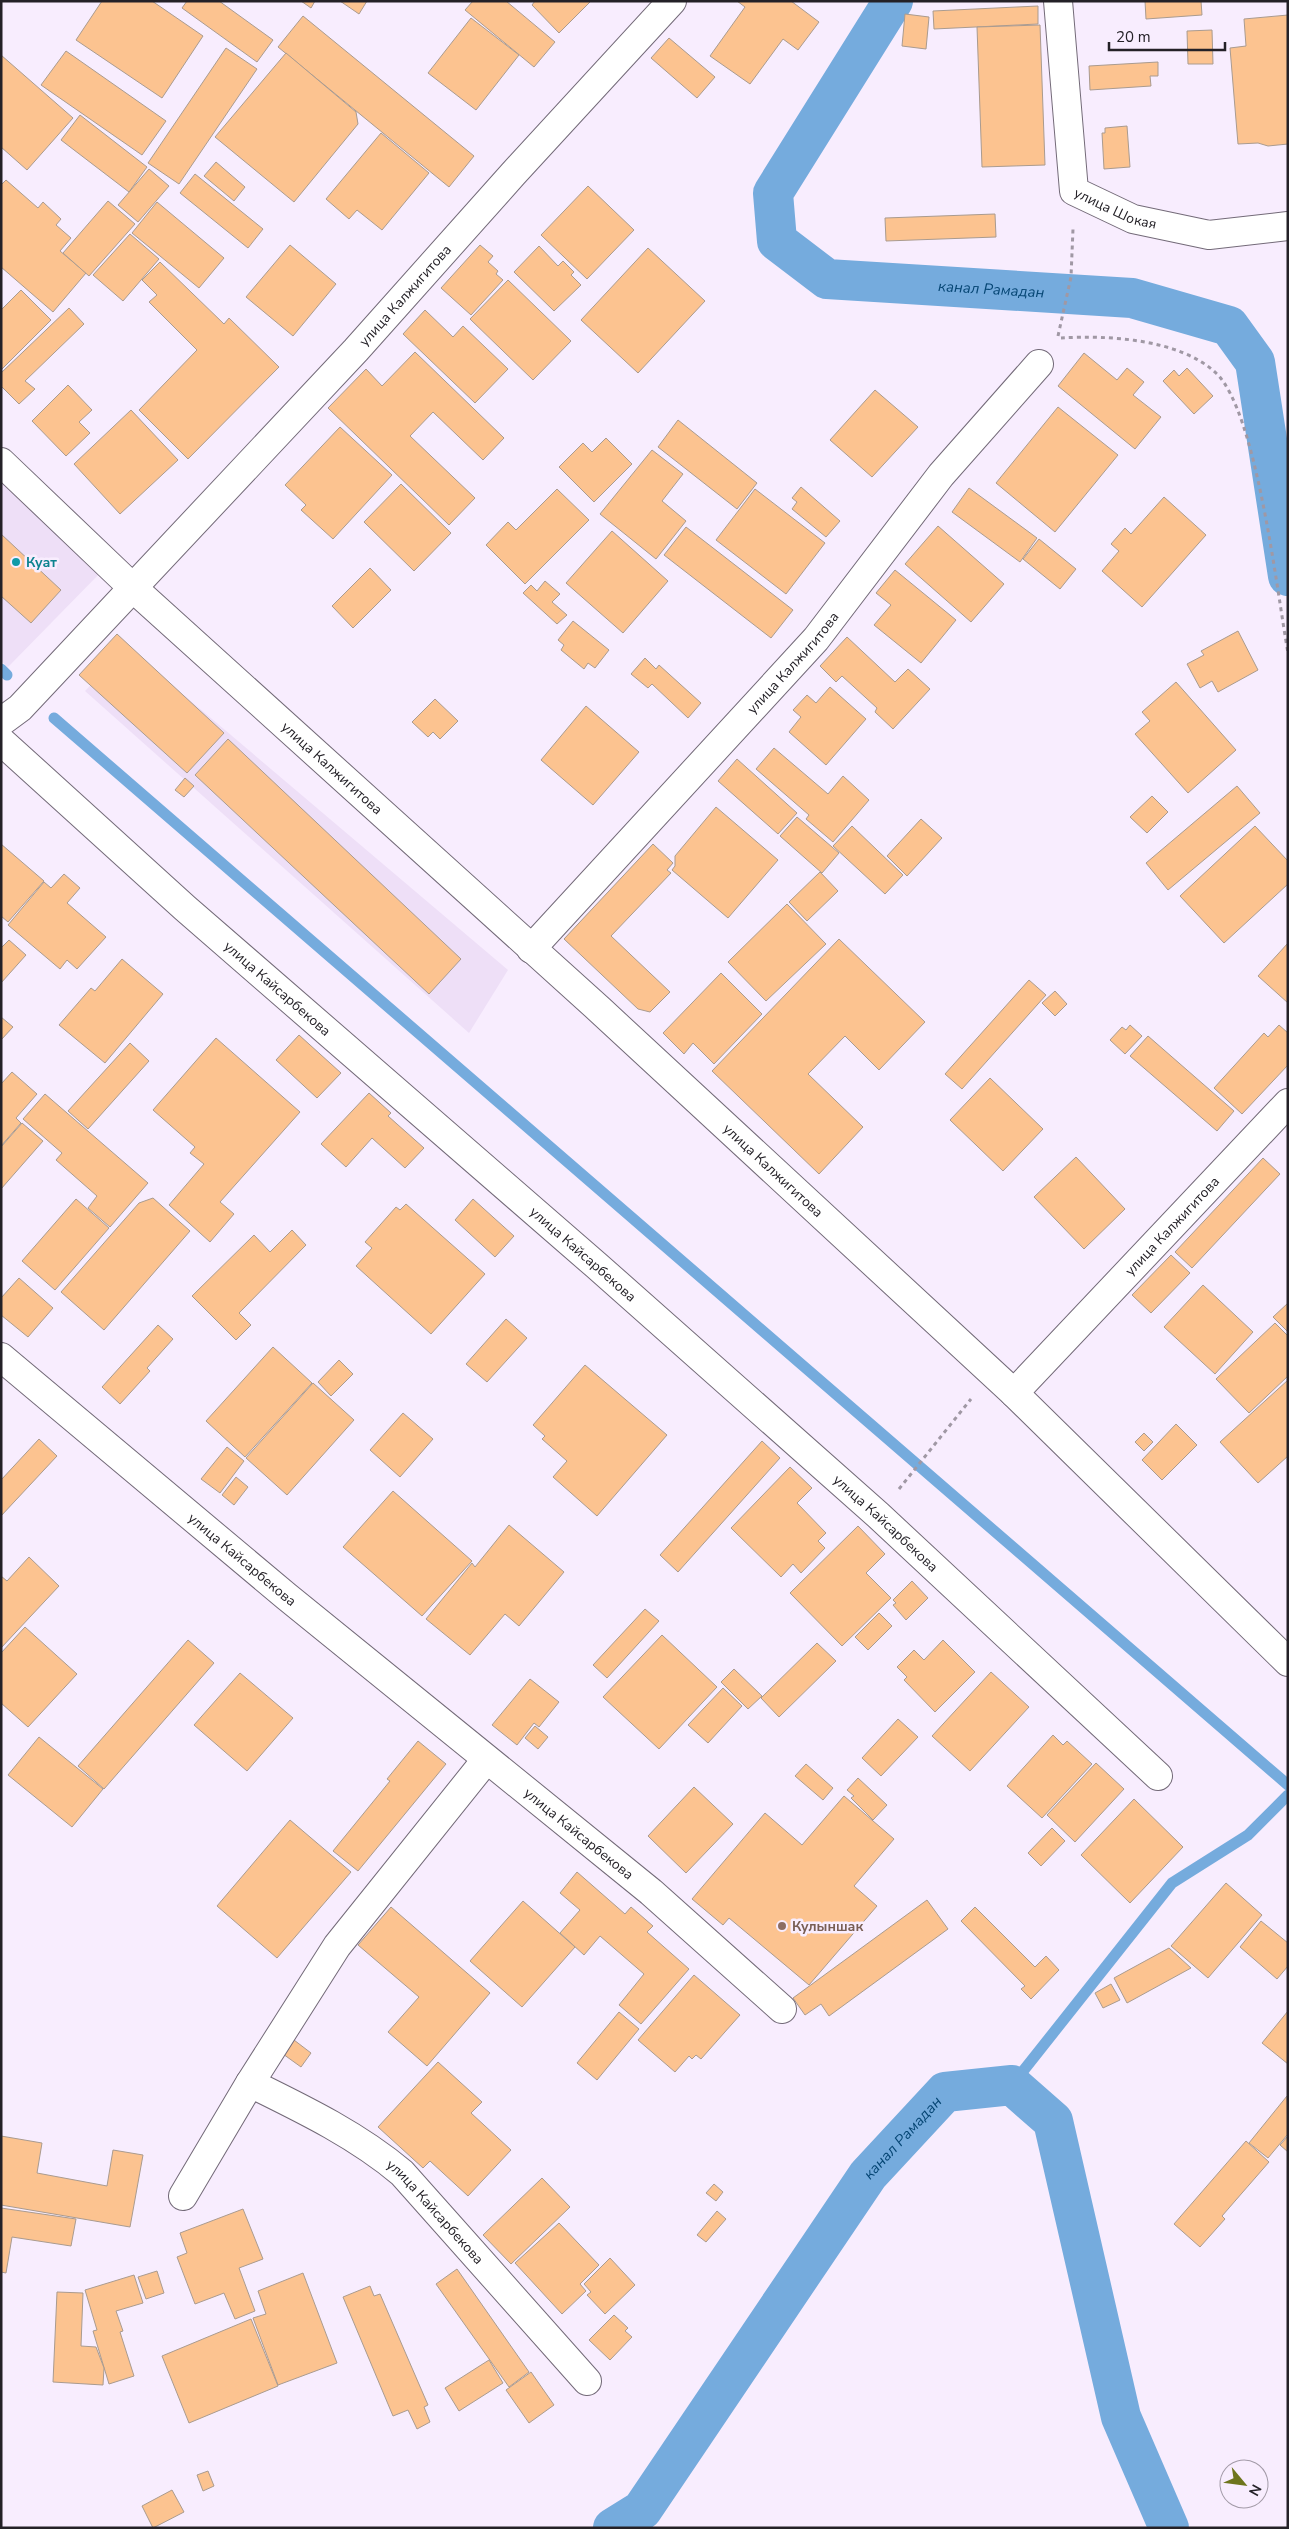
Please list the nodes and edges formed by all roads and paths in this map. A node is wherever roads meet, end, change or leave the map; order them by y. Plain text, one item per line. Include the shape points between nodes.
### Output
1 (672, 1) edge
2 (1058, 1) edge
3 (1074, 191) junction
4 (1288, 226) edge
5 (1038, 364) dead end
6 (1, 462) edge
7 (133, 588) junction
8 (1288, 653) edge
9 (1, 722) edge
10 (1, 741) edge
11 (531, 949) junction
12 (1288, 1103) edge
13 (1, 1357) edge
14 (991, 1372) junction
15 (1014, 1393) junction
16 (907, 1479) dead end
17 (1288, 1662) edge
18 (486, 1760) junction
19 (1158, 1776) dead end
20 (782, 2009) dead end
21 (250, 2083) junction
22 (183, 2196) dead end
23 (587, 2381) dead end

1 - 7 street, улица Калжигитова via 356,350
2 - 3 street, улица Шокая
3 - 4 street, улица Шокая via 1133,219 1209,235
3 - 8 path via 1071,278 1057,338 1084,337 1158,344 1196,359 1217,374 1246,432 1264,513
5 - 11 street, улица Калжигитова via 941,475 816,639
6 - 7 street, улица Калжигитова
7 - 9 street, улица Калжигитова via 20,708
7 - 11 street, улица Калжигитова
10 - 19 street, улица Кайсарбекова via 185,908 589,1258 871,1508
11 - 14 street, улица Калжигитова
12 - 15 street, улица Калжигитова
13 - 18 street, улица Кайсарбекова
14 - 15 street, улица Калжигитова
14 - 16 path
15 - 17 street, улица Калжигитова
18 - 20 street, улица Кайсарбекова via 651,1892
18 - 21 street via 337,1946
21 - 22 street
21 - 23 street, улица Кайсарбекова via 318,2117 381,2155 402,2173

